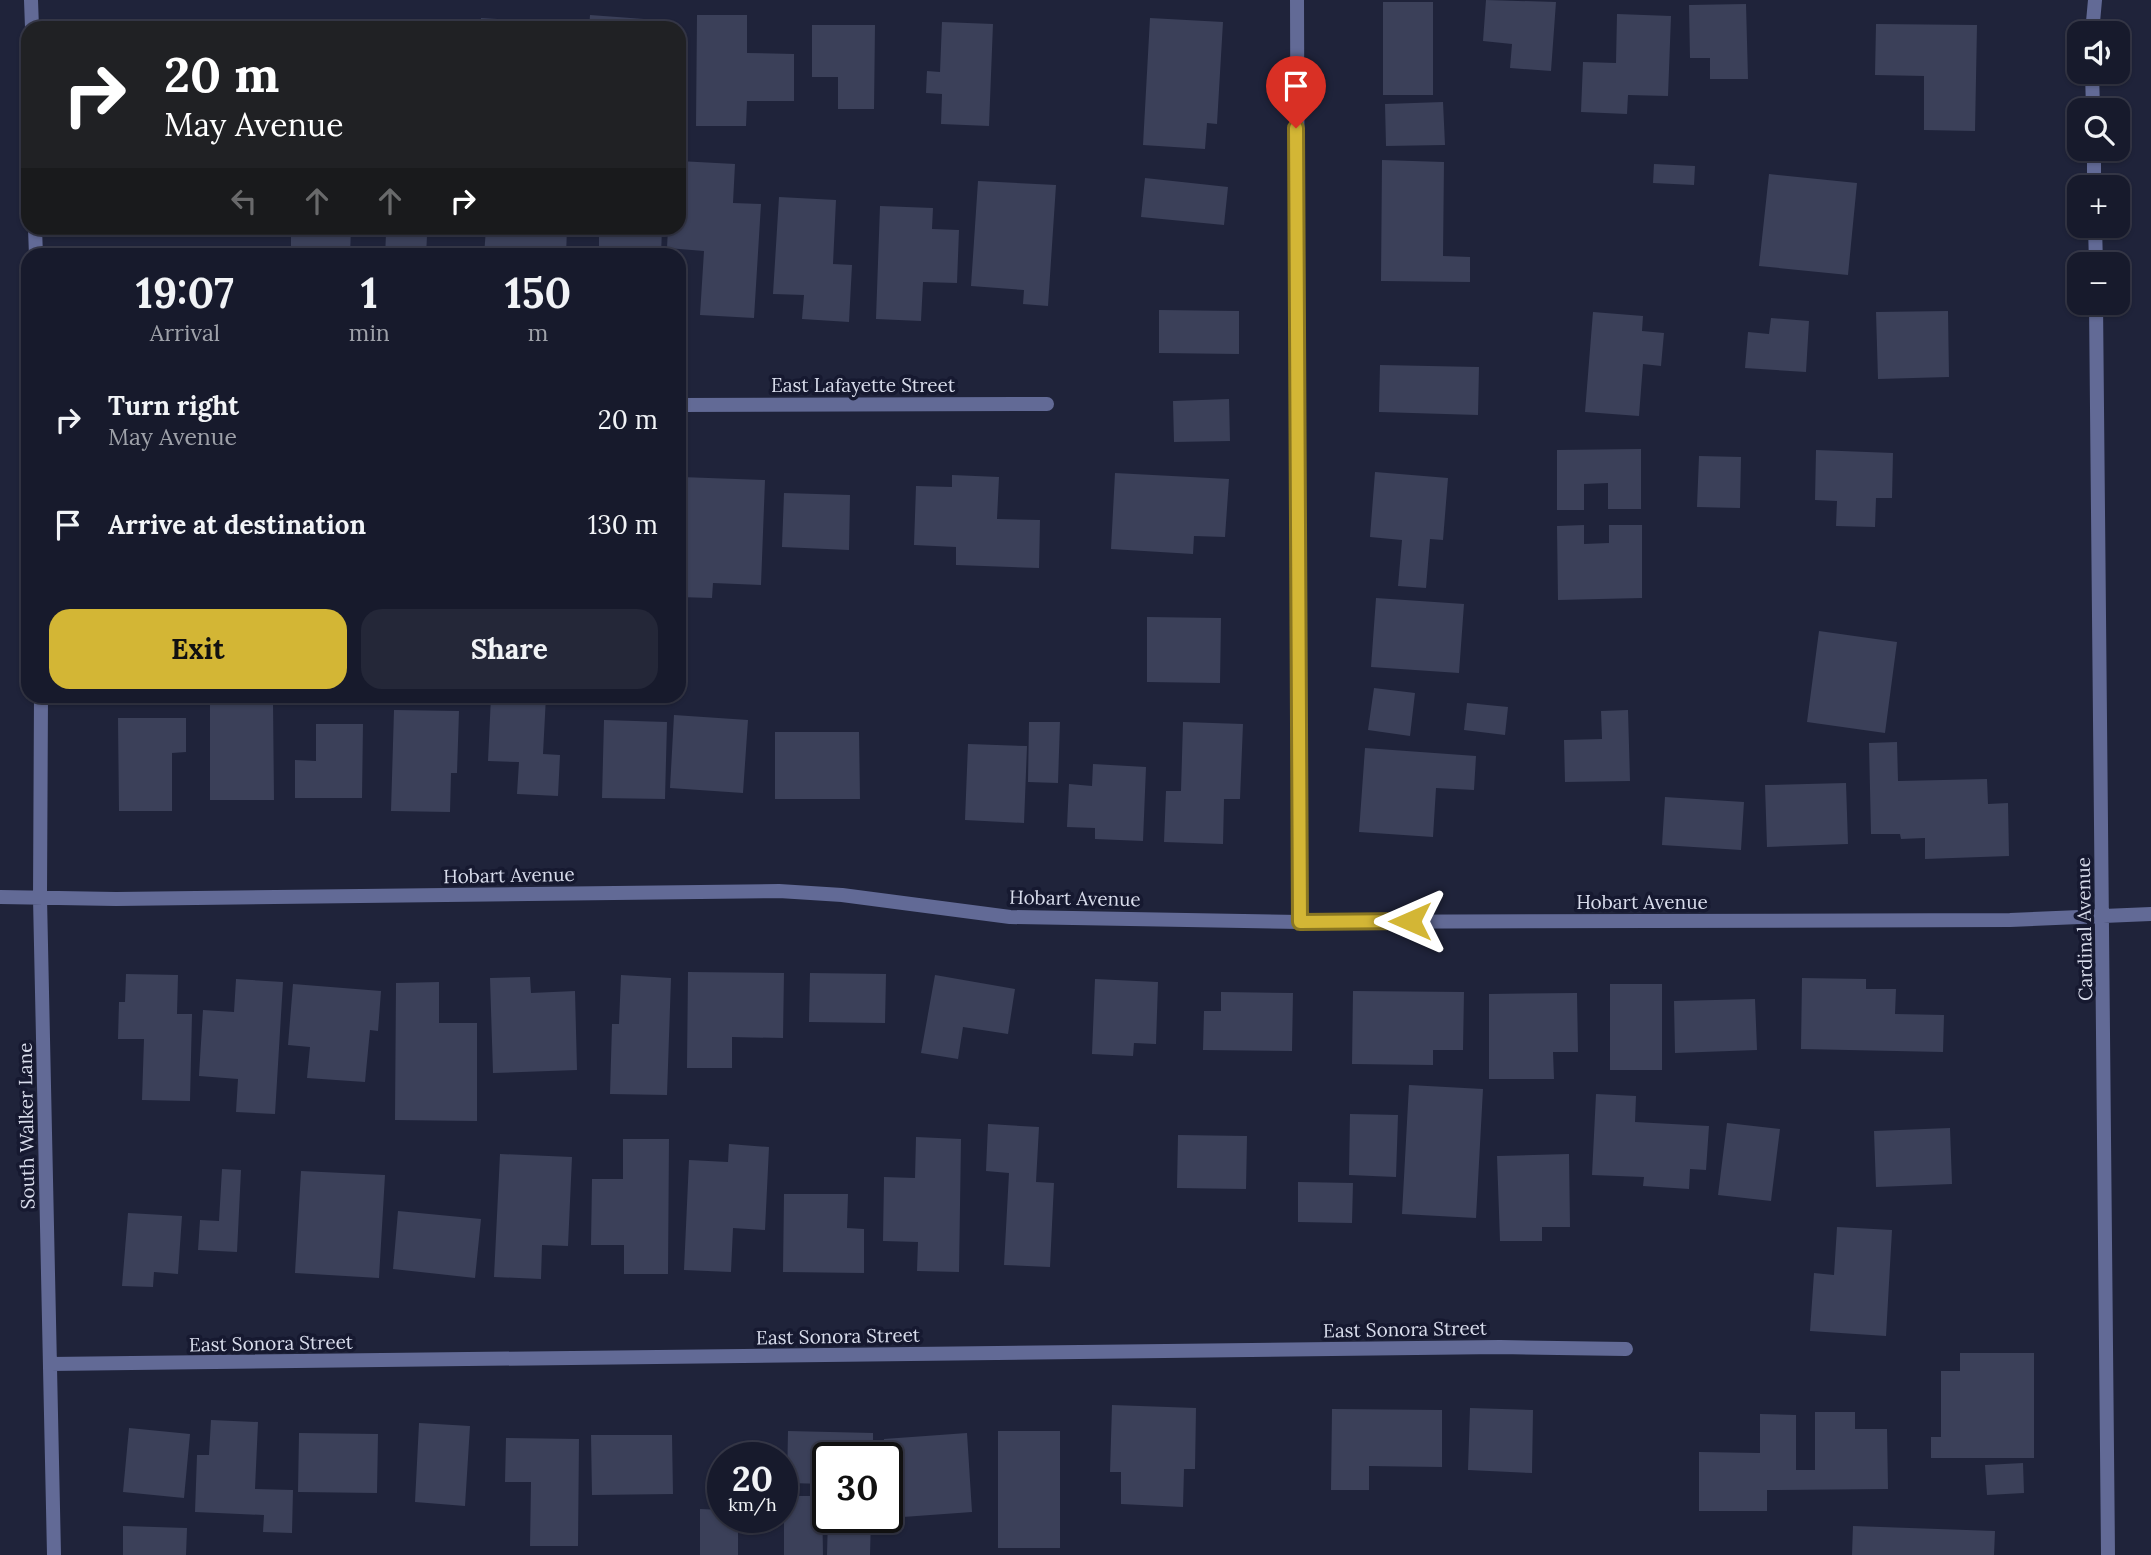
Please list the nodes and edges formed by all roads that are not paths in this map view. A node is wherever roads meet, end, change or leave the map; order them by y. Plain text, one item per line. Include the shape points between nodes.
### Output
1 (31, 0) edge
2 (1297, 0) edge
3 (2095, 0) edge
4 (32, 21) edge
5 (2093, 21) edge
6 (2096, 315) edge
7 (1047, 404) dead end
8 (686, 405) edge
9 (41, 703) edge
10 (0, 897) edge
11 (40, 898) junction
12 (2151, 914) edge
13 (2102, 916) junction
14 (1300, 922) junction
15 (1626, 1349) dead end
16 (50, 1364) junction
17 (54, 1555) edge
18 (2108, 1555) edge

1 - 4 street
2 - 14 street
3 - 5 street
6 - 13 street, Cardinal Avenue
7 - 8 street, East Lafayette Street
9 - 11 street, South Walker Lane
10 - 11 street, Hobart Avenue
11 - 14 street, Hobart Avenue via 779,891 1010,917
11 - 16 street, South Walker Lane
12 - 13 street, Hobart Avenue
13 - 14 street, Hobart Avenue
13 - 18 street, Cardinal Avenue
15 - 16 street, East Sonora Street
16 - 17 street, South Walker Lane

